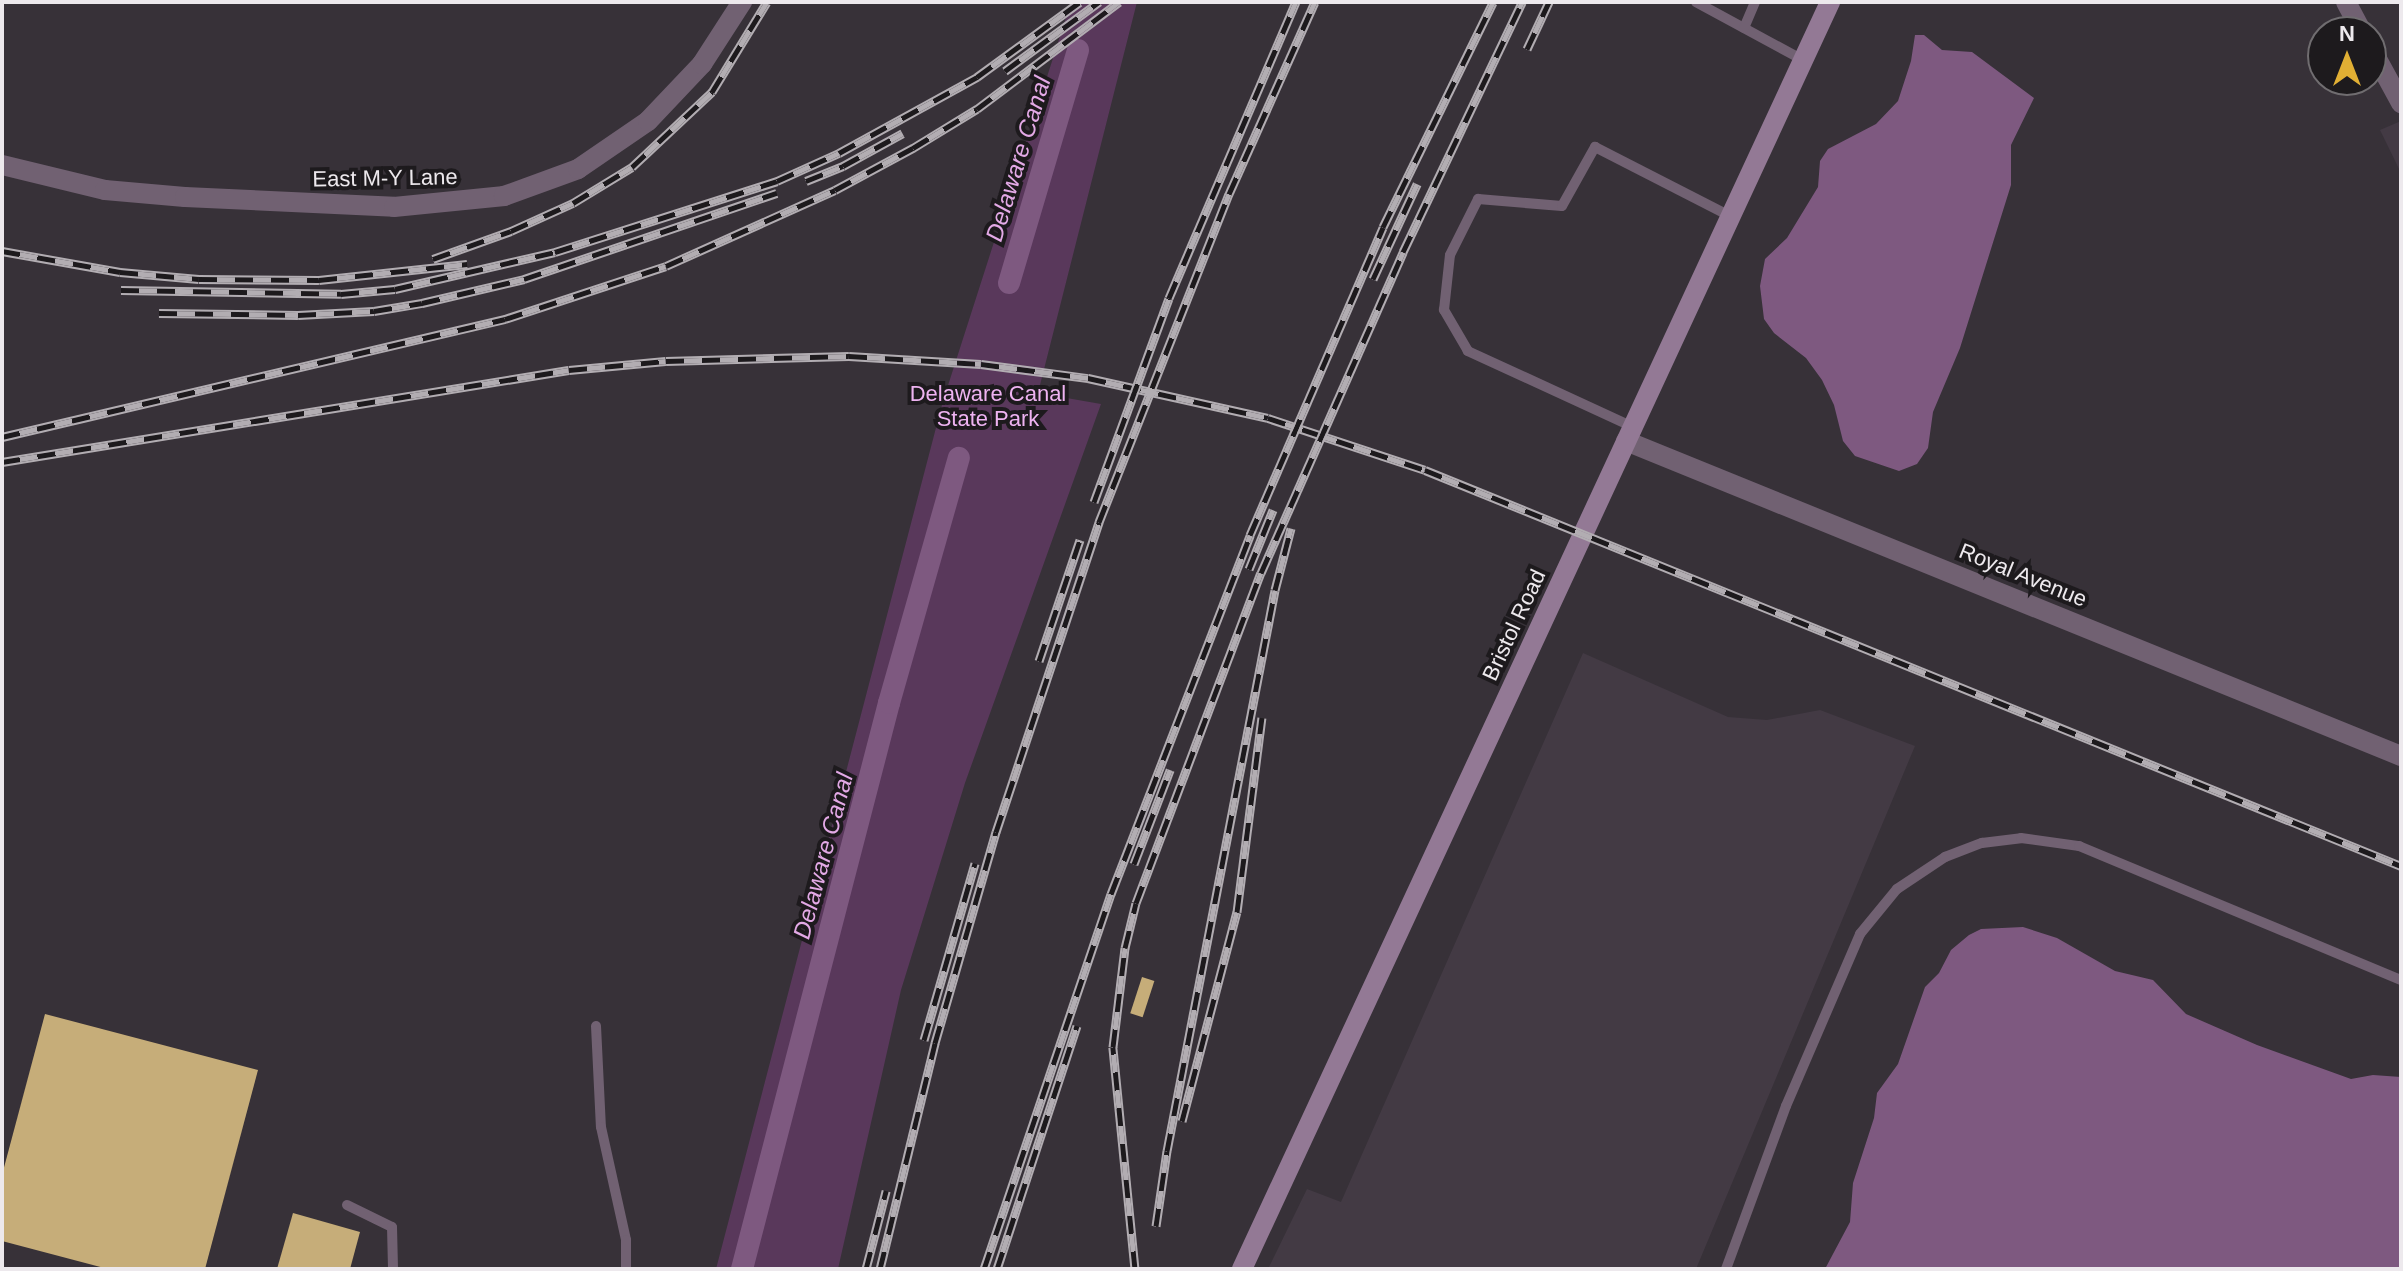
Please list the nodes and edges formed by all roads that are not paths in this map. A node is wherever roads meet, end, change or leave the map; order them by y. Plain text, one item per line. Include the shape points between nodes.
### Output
1 (742, 2) edge
2 (1696, 2) edge
3 (1755, 2) edge
4 (1830, 2) edge
5 (1744, 28) junction
6 (1803, 60) junction
7 (2387, 77) edge
8 (2401, 103) edge
9 (2, 165) edge
10 (1730, 216) junction
11 (1629, 434) junction
12 (2401, 756) edge
13 (2401, 980) edge
14 (596, 1026) dead end
15 (347, 1205) dead end
16 (393, 1269) edge
17 (626, 1269) edge
18 (1242, 1269) edge
19 (1726, 1269) edge

1 - 9 street, East M-Y Lane via 702,64 648,121 578,169 504,196 394,207 172,197 105,190
2 - 5 lane
3 - 5 lane
4 - 6 main road, Bristol Road
5 - 6 lane
6 - 10 main road, Bristol Road
7 - 8 street
10 - 11 main road, Bristol Road
10 - 11 lane via 1595,147 1562,206 1478,199 1450,255 1444,310 1468,351
11 - 12 street, Royal Avenue
11 - 18 main road, Bristol Road
13 - 19 lane via 2079,846 2021,838 1982,843 1945,857 1897,889 1860,934 1780,1120
14 - 17 lane via 601,1127 626,1240
15 - 16 lane via 392,1227

